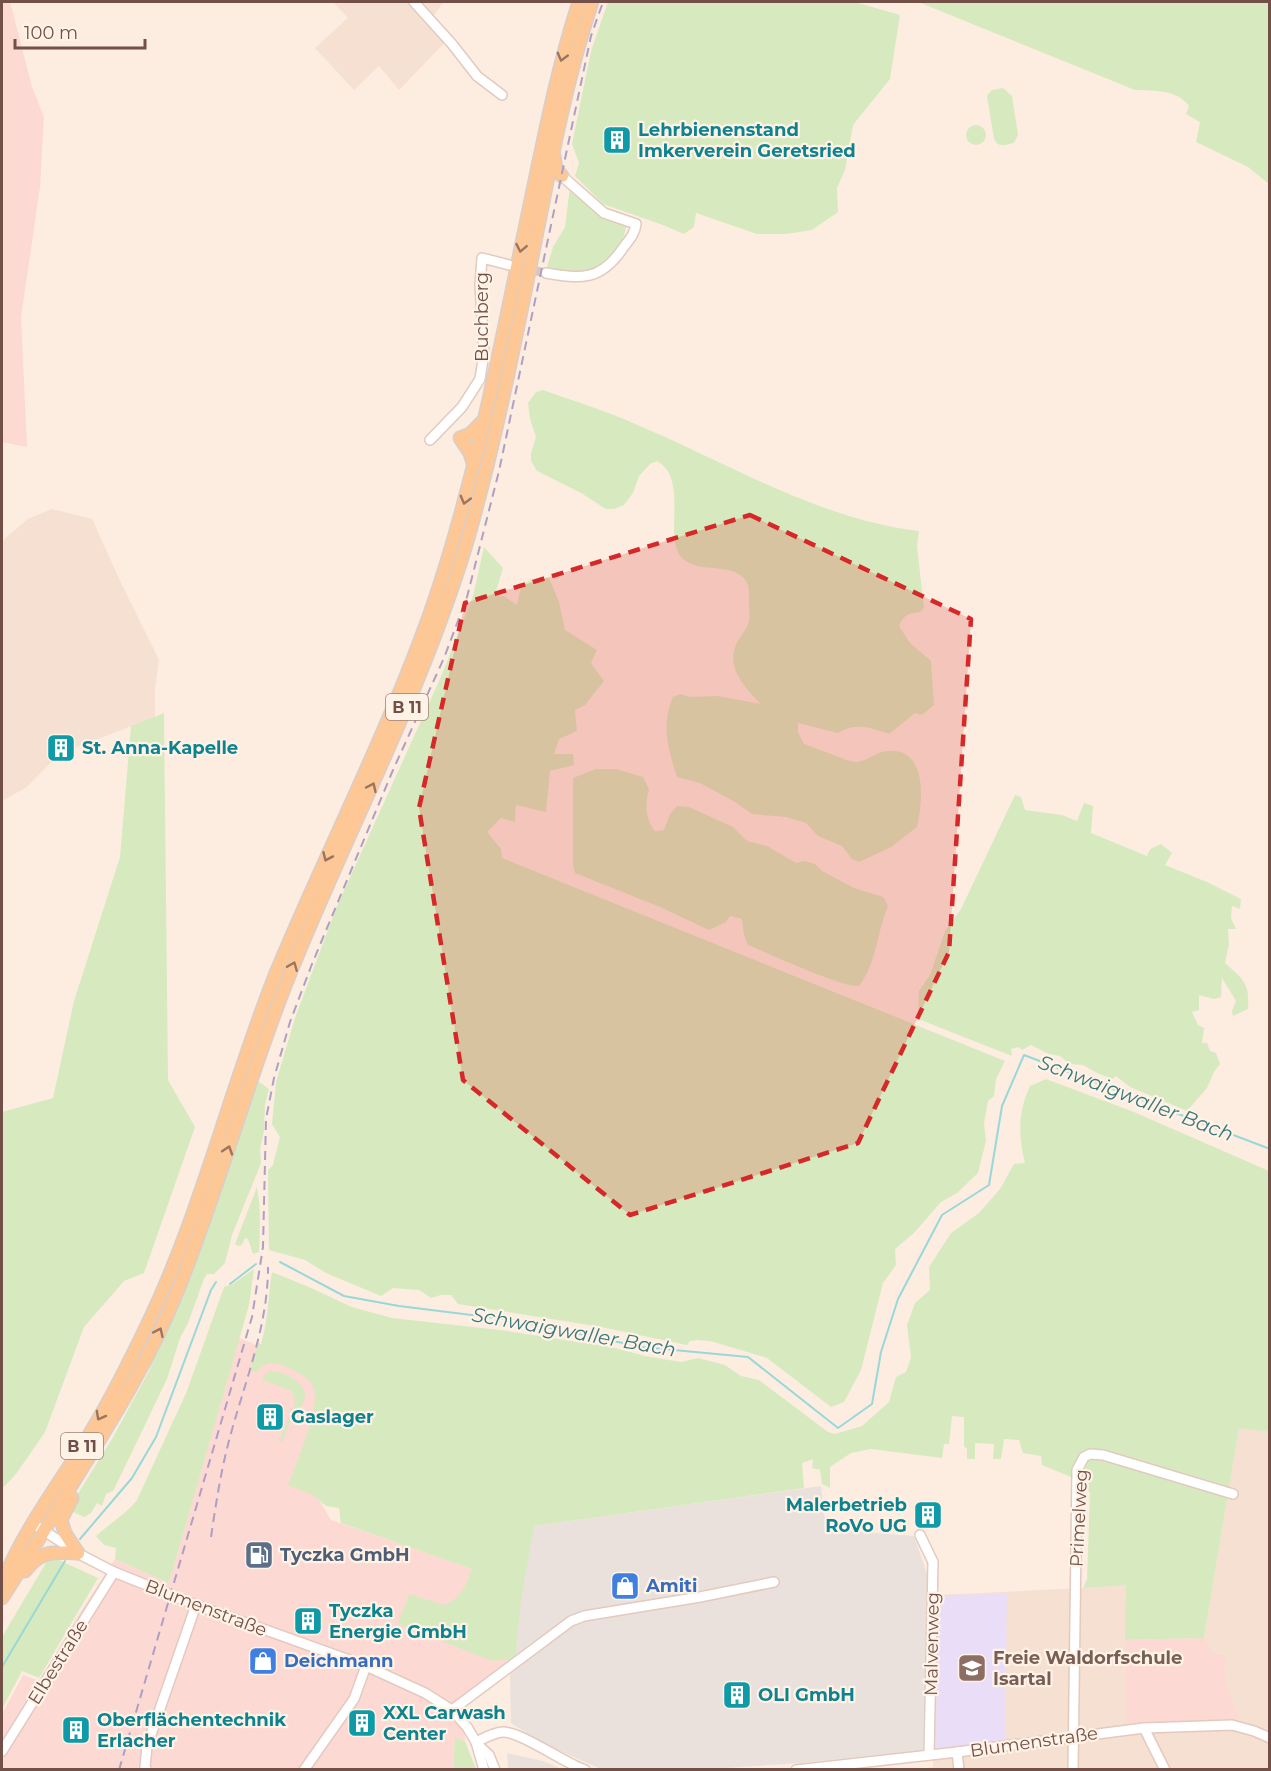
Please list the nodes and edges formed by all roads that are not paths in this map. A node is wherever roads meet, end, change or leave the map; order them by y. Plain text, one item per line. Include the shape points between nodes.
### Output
1 (414, 2) edge
2 (579, 2) edge
3 (592, 2) edge
4 (502, 95) dead end
5 (553, 152) junction
6 (562, 176) junction
7 (546, 186) junction
8 (509, 265) dead end
9 (546, 273) tunnel mouth
10 (486, 418) junction
11 (444, 428) junction
12 (460, 438) junction
13 (430, 440) dead end
14 (474, 466) junction
15 (81, 1470) junction
16 (1233, 1494) dead end
17 (32, 1524) junction
18 (44, 1530) junction
19 (920, 1535) dead end
20 (78, 1552) junction
21 (114, 1572) junction
22 (774, 1582) dead end
23 (6, 1584) edge
24 (2, 1598) edge
25 (196, 1605) junction
26 (366, 1666) junction
27 (452, 1710) junction
28 (1144, 1728) junction
29 (1073, 1736) junction
30 (1269, 1738) edge
31 (476, 1742) junction
32 (2, 1751) edge
33 (957, 1752) junction
34 (929, 1755) junction
35 (147, 1770) edge
36 (304, 1770) edge
37 (484, 1770) edge
38 (495, 1770) edge
39 (585, 1770) edge
40 (796, 1770) edge
41 (959, 1770) edge
42 (1073, 1770) edge
43 (1165, 1770) edge

1 - 4 street via 477,76
2 -> 10 main road, B 11 via 548,118
3 - 5 main road, B 11
5 - 6 main road via 556,170
5 - 7 main road, B 11
6 - 7 main road via 554,177
6 - 9 street via 604,213 636,224 635,231 616,260 603,271 573,278
15 -> 7 main road, B 11 via 132,1384 176,1295 287,980 416,687 444,610 497,424
8 - 11 street, Buchberg via 482,258 484,353 480,379
10 - 12 main road
10 - 14 main road, B 11
11 - 12 street
11 - 13 street, Buchberg
12 - 14 main road
14 -> 17 main road, B 11 via 456,533 403,685 276,974 165,1288 93,1428
15 - 18 main road, B 11
15 - 20 main road via 61,1520
16 - 29 street, Primelweg via 1103,1455 1084,1457 1077,1470
17 - 18 street, Blumenstraße
17 - 23 main road, B 11 via 9,1564
18 - 20 street, Blumenstraße
18 - 23 main road, B 11
19 - 34 street, Malvenweg via 933,1562
20 - 21 street, Blumenstraße
20 - 23 main road via 46,1552 19,1578
21 - 25 street, Blumenstraße
21 - 32 street, Elbestraße
22 - 27 street via 571,1621
23 - 24 main road, B 11
25 - 26 street, Blumenstraße
25 - 35 street via 147,1746
26 - 27 street, Blumenstraße
26 - 36 street via 354,1699
27 - 31 street, Blumenstraße
28 - 29 street, Blumenstraße
28 - 30 street, Blumenstraße via 1232,1725
28 - 43 street
29 - 33 street, Blumenstraße
29 - 42 street
31 - 37 street
31 - 38 street, Blumenstraße via 489,1755
31 - 39 street via 505,1731
33 - 34 street, Blumenstraße
33 - 41 street
34 - 40 street, Blumenstraße

